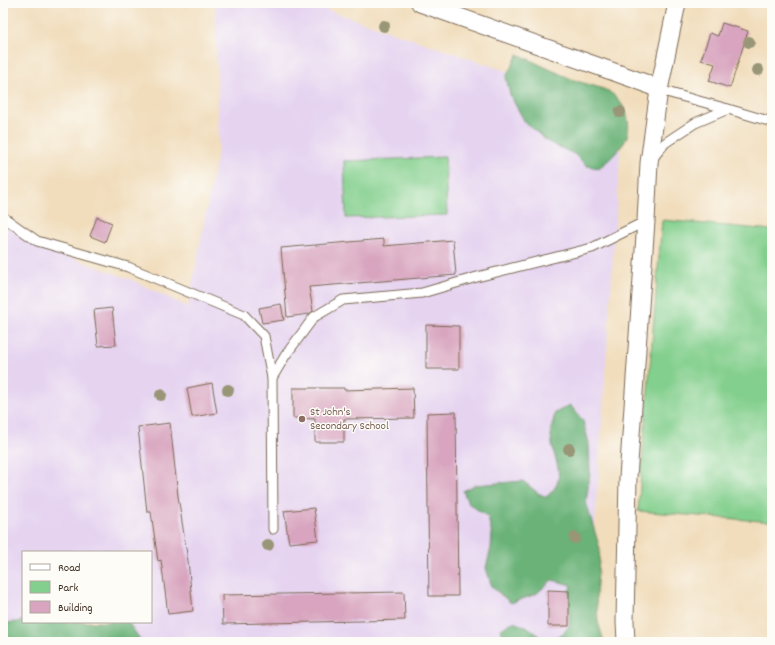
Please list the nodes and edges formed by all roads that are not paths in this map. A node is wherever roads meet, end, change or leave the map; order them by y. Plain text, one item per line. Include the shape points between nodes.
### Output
1 (420, 3) edge
2 (677, 3) edge
3 (659, 90) junction
4 (728, 109) junction
5 (772, 122) edge
6 (649, 163) junction
7 (3, 217) edge
8 (646, 221) junction
9 (272, 378) junction
10 (273, 529) dead end
11 (626, 642) edge

1 - 3 street
2 - 3 street
3 - 4 lane
3 - 6 street
4 - 5 lane
4 - 6 lane via 694,123 665,143
6 - 8 street
7 - 9 lane via 37,241 128,267 244,315 264,336
8 - 9 lane via 592,248 422,293 344,300 314,317
8 - 11 street via 628,478
9 - 10 lane

